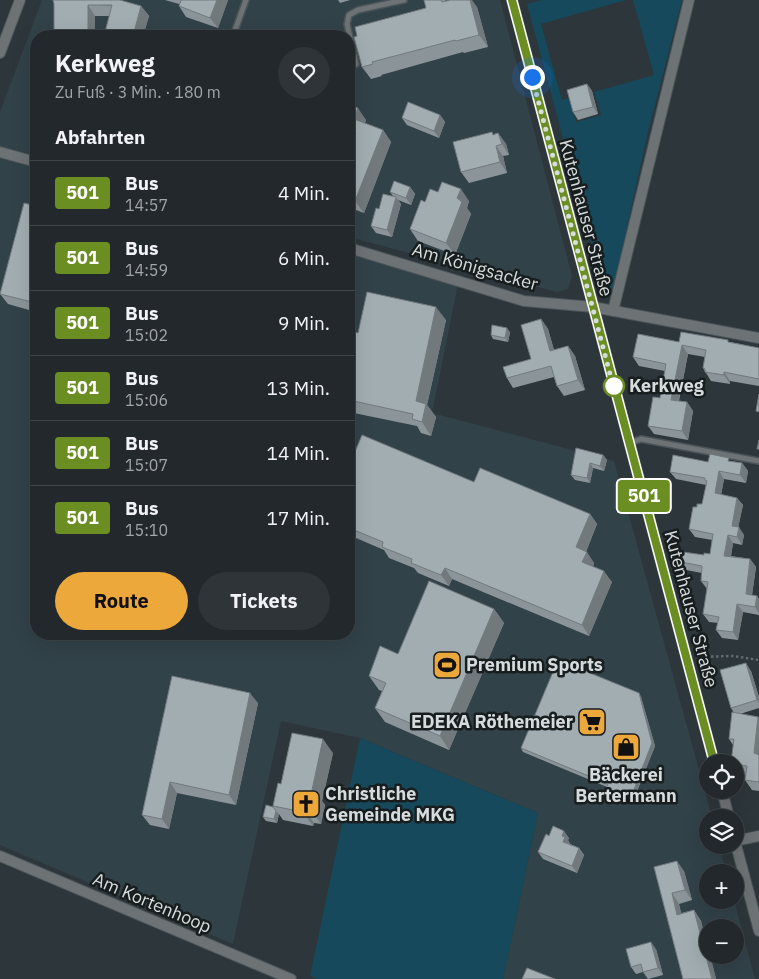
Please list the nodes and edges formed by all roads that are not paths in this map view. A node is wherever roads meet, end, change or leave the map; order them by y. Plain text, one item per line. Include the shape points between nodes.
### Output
1 (20, 0) edge
2 (245, 0) edge
3 (404, 0) edge
4 (512, 0) edge
5 (689, 0) edge
6 (234, 30) edge
7 (348, 30) edge
8 (0, 53) edge
9 (355, 60) edge
10 (356, 64) edge
11 (0, 152) edge
12 (30, 160) edge
13 (355, 250) edge
14 (593, 307) junction
15 (613, 311) junction
16 (759, 338) edge
17 (629, 443) junction
18 (759, 460) edge
19 (712, 754) edge
20 (759, 836) edge
21 (744, 839) edge
22 (738, 854) edge
23 (0, 856) edge
24 (759, 931) edge
25 (292, 979) edge

1 - 8 street
2 - 6 lane
3 - 7 lane via 358,10 349,15
4 - 14 street, Kutenhauser Straße
5 - 15 street
9 - 10 lane
11 - 12 street
13 - 14 street, Am Königsacker via 524,301
14 - 15 street, Am Königsacker
14 - 17 street, Kutenhauser Straße
15 - 16 street, Am Königsacker
17 - 18 lane via 641,439
17 - 19 street, Kutenhauser Straße
20 - 21 street
22 - 24 street
23 - 25 street, Am Kortenhoop

